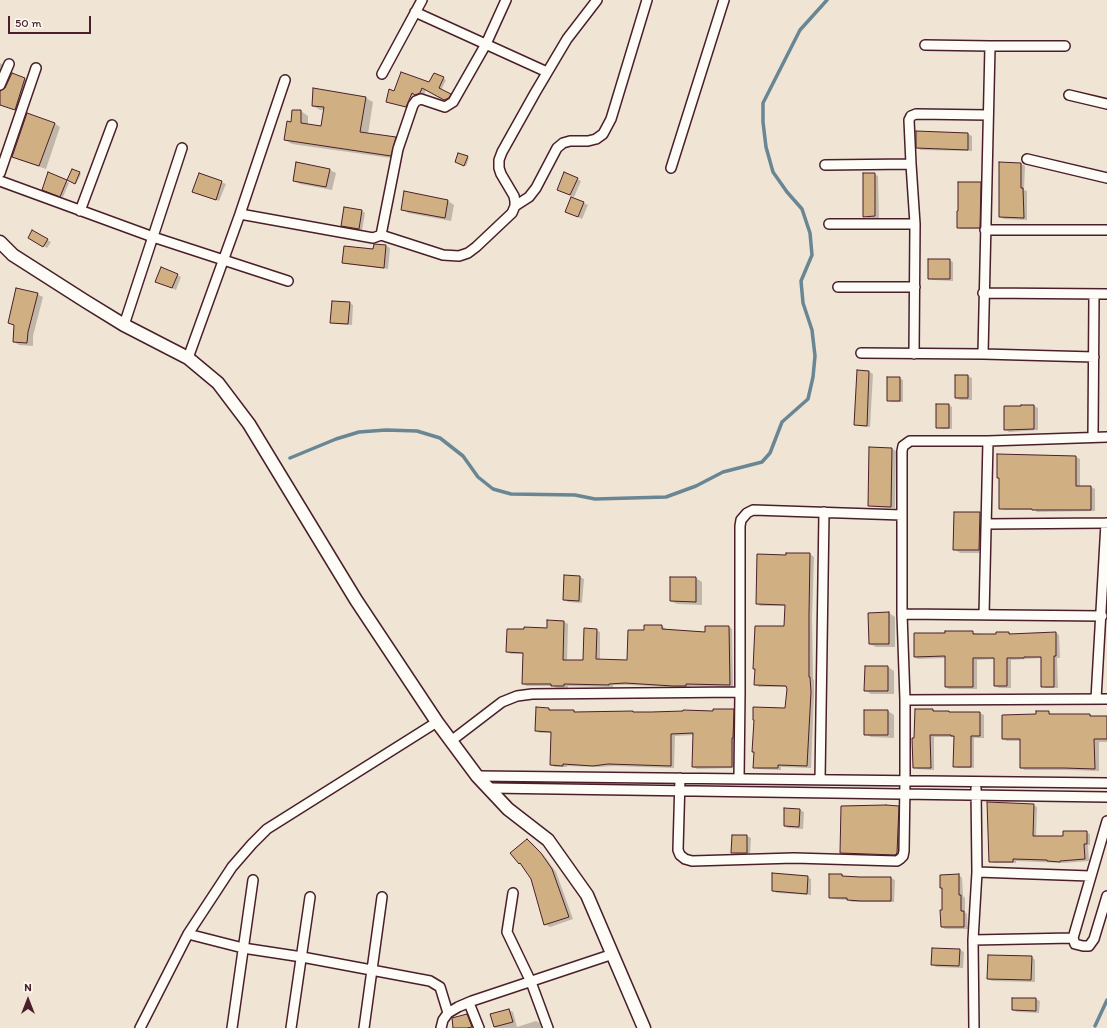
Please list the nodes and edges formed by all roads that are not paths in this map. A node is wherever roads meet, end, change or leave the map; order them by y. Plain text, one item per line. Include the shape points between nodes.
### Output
1 (422, 0) edge
2 (506, 0) edge
3 (597, 0) edge
4 (647, 0) edge
5 (724, 0) edge
6 (415, 12) junction
7 (486, 44) junction
8 (925, 45) dead end
9 (990, 46) junction
10 (1065, 46) dead end
11 (9, 64) dead end
12 (36, 68) dead end
13 (547, 72) junction
14 (382, 74) dead end
15 (285, 80) dead end
16 (0, 86) edge
17 (1069, 95) dead end
18 (1107, 104) edge
19 (988, 114) junction
20 (112, 125) dead end
21 (182, 148) dead end
22 (1027, 159) dead end
23 (911, 164) junction
24 (825, 165) dead end
25 (671, 168) dead end
26 (0, 173) edge
27 (1107, 178) edge
28 (0, 182) edge
29 (515, 206) junction
30 (80, 211) junction
31 (240, 214) junction
32 (829, 224) dead end
33 (915, 224) junction
34 (985, 230) junction
35 (1107, 230) edge
36 (381, 235) junction
37 (153, 237) junction
38 (0, 242) edge
39 (223, 260) junction
40 (288, 281) dead end
41 (838, 287) dead end
42 (915, 287) junction
43 (983, 293) junction
44 (1094, 294) junction
45 (1107, 294) edge
46 (124, 325) junction
47 (861, 353) dead end
48 (914, 354) junction
49 (982, 354) junction
50 (1094, 357) junction
51 (188, 358) junction
52 (1093, 437) junction
53 (1107, 437) edge
54 (988, 440) junction
55 (824, 512) junction
56 (902, 515) junction
57 (1106, 523) edge
58 (986, 524) junction
59 (902, 614) junction
60 (984, 615) junction
61 (1102, 616) junction
62 (740, 692) junction
63 (1096, 699) junction
64 (1107, 699) edge
65 (905, 700) junction
66 (437, 722) junction
67 (451, 741) junction
68 (477, 776) junction
69 (680, 778) junction
70 (739, 779) junction
71 (820, 780) junction
72 (905, 781) junction
73 (976, 781) junction
74 (1107, 783) edge
75 (489, 788) junction
76 (679, 791) junction
77 (904, 794) junction
78 (975, 794) junction
79 (1107, 797) edge
80 (1107, 821) edge
81 (977, 872) junction
82 (1090, 876) junction
83 (253, 880) dead end
84 (513, 893) dead end
85 (1107, 896) edge
86 (310, 897) dead end
87 (382, 897) dead end
88 (188, 934) junction
89 (1073, 938) junction
90 (973, 940) junction
91 (243, 948) junction
92 (613, 954) junction
93 (302, 957) junction
94 (372, 971) junction
95 (531, 982) junction
96 (469, 1003) junction
97 (448, 1013) junction
98 (140, 1028) edge
99 (232, 1028) edge
100 (291, 1028) edge
101 (364, 1028) edge
102 (441, 1028) edge
103 (479, 1028) edge
104 (548, 1028) edge
105 (644, 1028) edge
106 (974, 1028) edge

1 - 6 street
2 - 7 street
3 - 13 street via 566,39
4 - 29 street via 607,128 596,139 570,141 557,148 536,188 529,197
5 - 25 street
6 - 7 street
6 - 14 street
7 - 13 street
7 - 36 street via 453,102 445,107 421,99 413,105 398,149
8 - 9 street
9 - 10 street
9 - 19 street
11 - 16 street
12 - 26 street
13 - 29 street via 499,160 501,174 514,196
15 - 31 street
17 - 18 street
19 - 23 street via 911,116
19 - 34 street
20 - 30 street
21 - 37 street
22 - 27 street
23 - 24 street
23 - 33 street
28 - 30 street
29 - 36 street via 512,213 476,247 459,256 443,255
30 - 37 street
31 - 36 street via 373,238
31 - 39 street
32 - 33 street
33 - 42 street
34 - 35 street
34 - 43 street
37 - 39 street
37 - 46 street
38 - 46 street via 13,255
39 - 40 street
39 - 51 street
41 - 42 street
42 - 48 street
43 - 44 street
43 - 49 street
44 - 45 street
44 - 50 street
46 - 51 street
47 - 48 street
48 - 49 street
49 - 50 street
50 - 52 street
51 - 66 street via 218,383 248,424 356,600
52 - 53 street
52 - 54 street
54 - 56 street via 906,443 902,451
54 - 58 street
55 - 56 street
55 - 62 street via 753,510 741,520
55 - 71 street
56 - 59 street
57 - 58 street
57 - 61 street
58 - 60 street
59 - 60 street
59 - 65 street
60 - 61 street
61 - 63 street
62 - 67 street via 517,696 502,702
62 - 70 street
63 - 64 street
63 - 65 street
65 - 72 street
66 - 67 street
66 - 88 street via 267,829 232,867
67 - 68 street
68 - 69 street
68 - 75 street
69 - 70 street
69 - 76 street
70 - 71 street
71 - 72 street
72 - 73 street
72 - 77 street
73 - 74 street
73 - 78 street
75 - 76 street
75 - 92 street via 508,809 548,840 587,895
76 - 77 street
76 - 77 street via 678,850 685,859 692,861 794,858 897,861 904,852
77 - 78 street
78 - 79 street
78 - 81 street
80 - 82 street
81 - 82 street
81 - 90 street
82 - 89 street
83 - 91 street
84 - 95 street via 506,932
85 - 89 street via 1091,943 1088,946 1075,944
86 - 93 street
87 - 94 street
88 - 91 street
88 - 98 street
89 - 90 street
90 - 106 street
91 - 93 street
91 - 99 street
92 - 95 street
92 - 105 street
93 - 94 street
93 - 100 street
94 - 97 street via 435,983 440,987
94 - 101 street
95 - 96 street
95 - 104 street
96 - 97 street
96 - 103 street
97 - 102 street

